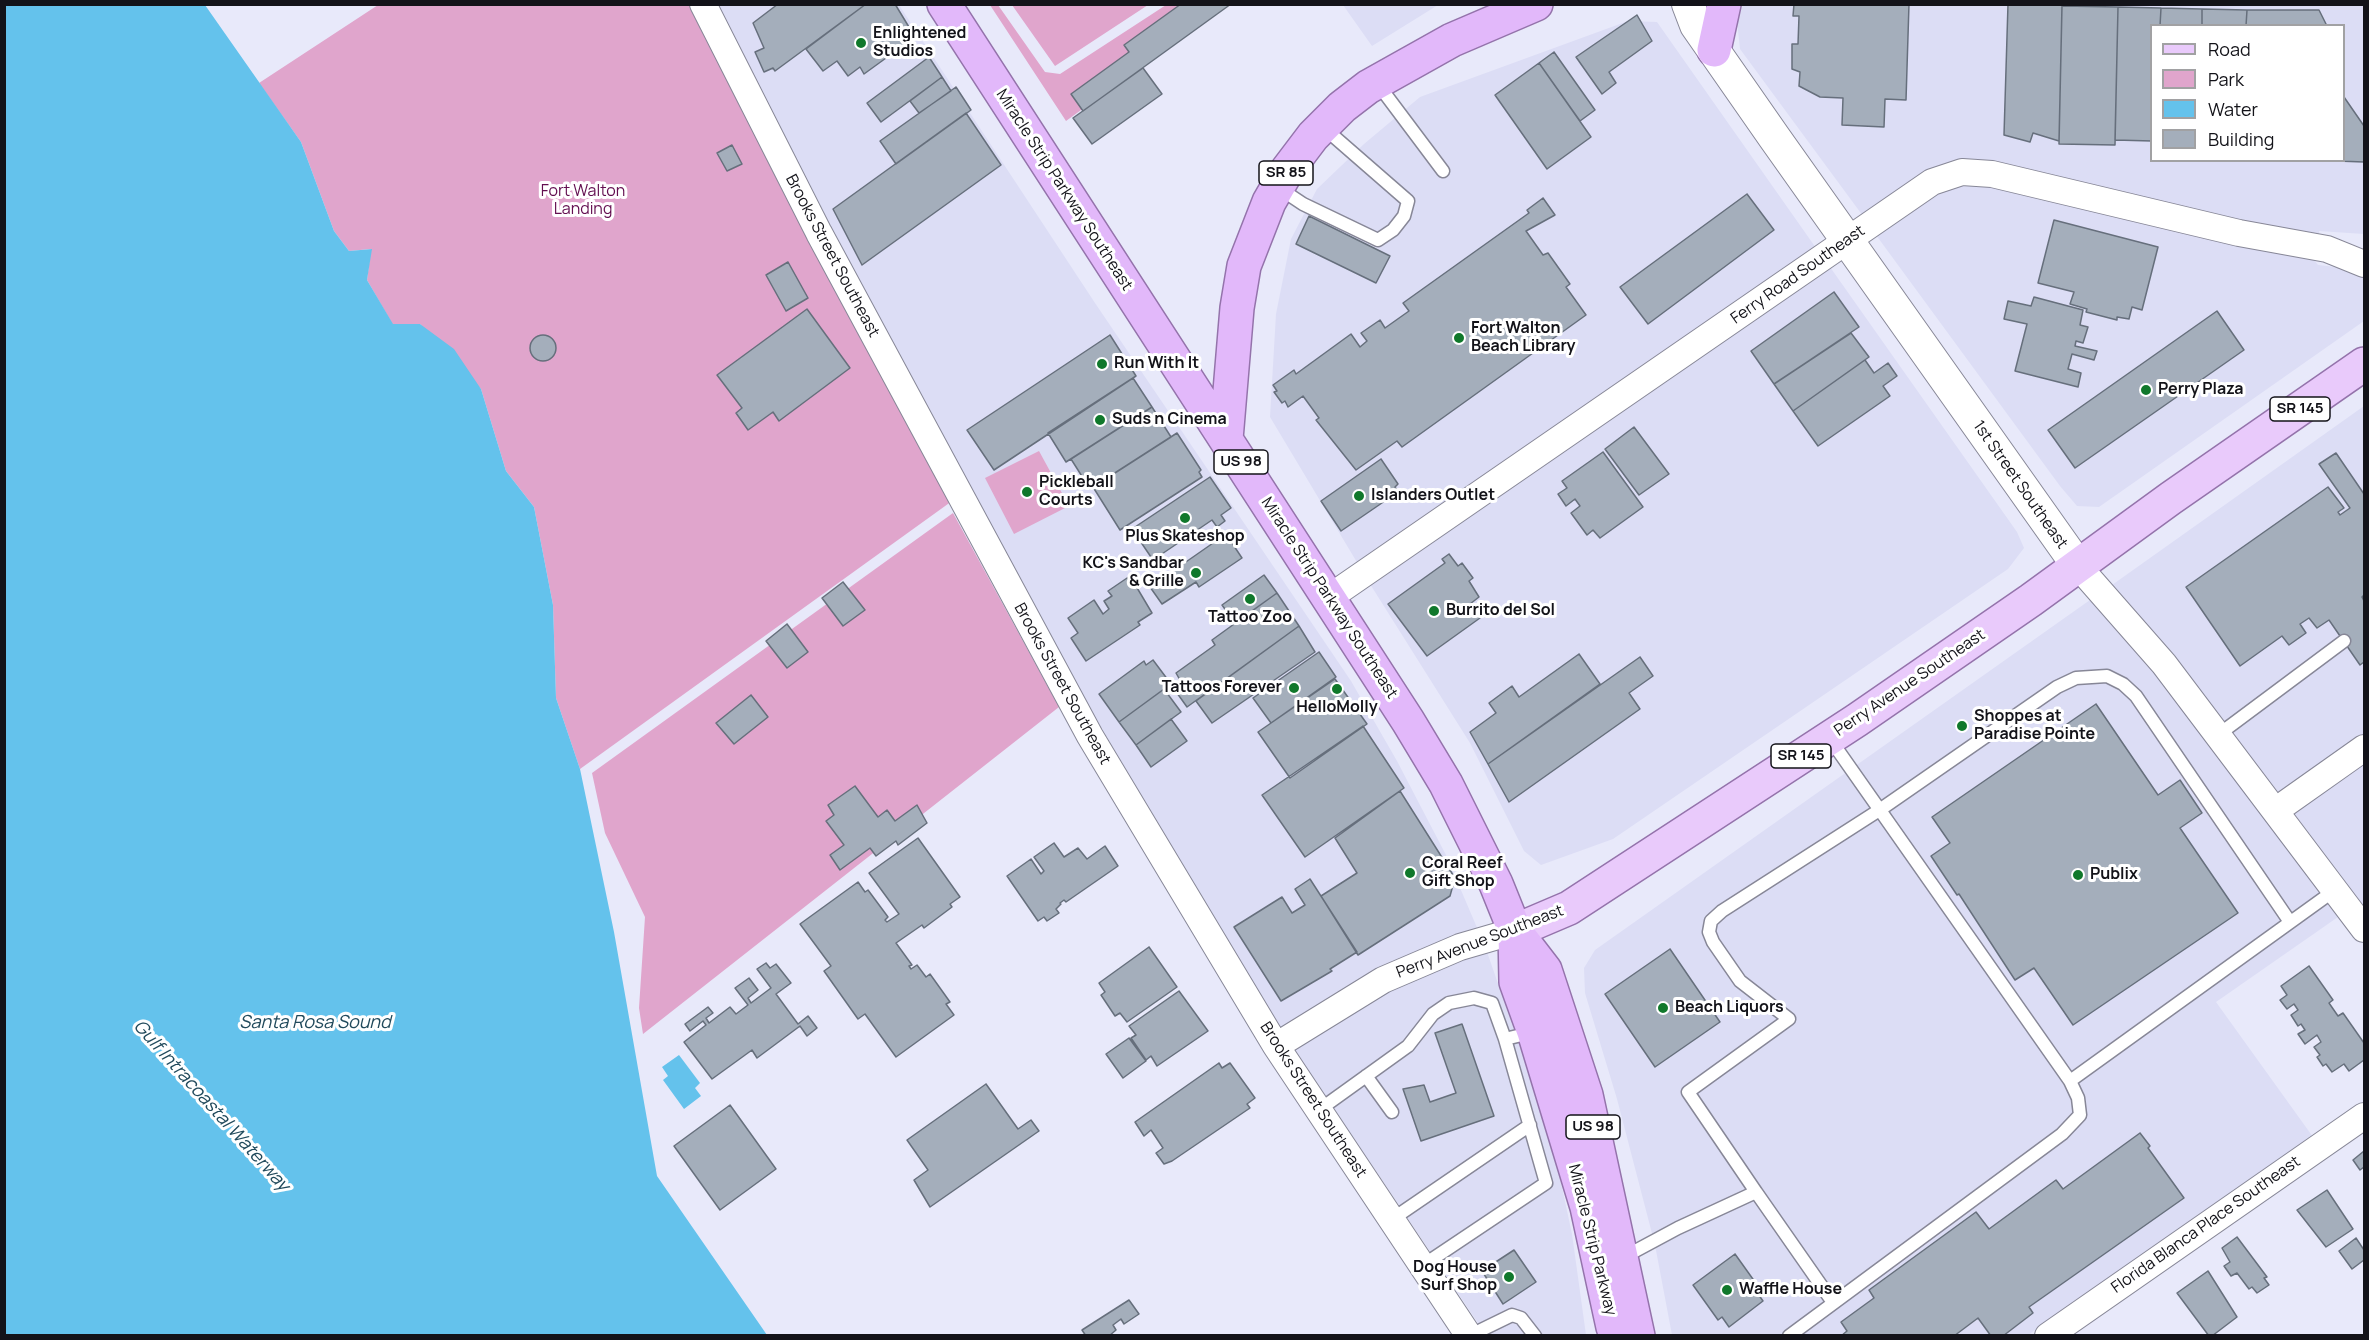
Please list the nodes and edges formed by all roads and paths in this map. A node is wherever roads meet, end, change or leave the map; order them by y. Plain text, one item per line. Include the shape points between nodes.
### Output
1 (703, 4) edge
2 (944, 4) edge
3 (1536, 4) edge
4 (1669, 4) edge
5 (1724, 4) edge
6 (1699, 27) edge
7 (1376, 82) junction
8 (1323, 126) junction
9 (1443, 171) dead end
10 (1278, 187) junction
11 (1846, 241) junction
12 (2364, 246) edge
13 (2327, 249) junction
14 (2364, 264) edge
15 (2360, 371) edge
16 (1226, 439) junction
17 (2078, 566) junction
18 (1330, 597) junction
19 (2344, 641) dead end
20 (2218, 735) junction
21 (1829, 738) junction
22 (2364, 748) edge
23 (1881, 809) junction
24 (2275, 811) junction
25 (2335, 890) junction
26 (2290, 922) junction
27 (2364, 929) edge
28 (1515, 932) junction
29 (1520, 1035) junction
30 (1276, 1046) junction
31 (1366, 1076) junction
32 (2070, 1081) junction
33 (1319, 1110) junction
34 (1392, 1112) dead end
35 (2364, 1116) edge
36 (1530, 1125) junction
37 (1756, 1192) junction
38 (1391, 1220) junction
39 (1622, 1259) junction
40 (1422, 1266) junction
41 (1832, 1301) junction
42 (1469, 1335) edge
43 (1535, 1335) edge
44 (1615, 1335) edge
45 (1638, 1335) edge
46 (1789, 1335) edge
47 (2048, 1335) edge

1 - 30 street, Brooks Street Southeast via 819,233 1013,597 1090,736
2 - 16 highway, Miracle Strip Parkway Southeast / US 98
3 - 7 highway, SR 85 via 1452,40
4 - 6 street, 1st Street Southeast
5 - 6 highway
6 - 11 street, 1st Street Southeast
7 - 8 highway, SR 85
7 - 9 lane
8 - 10 highway, SR 85
8 - 10 lane via 1408,201 1394,230 1378,240 1303,204
10 - 16 highway, SR 85 via 1244,266
11 - 13 street, Ferry Road Southeast via 1932,182 1962,172 1992,174 2239,233
11 - 17 street, 1st Street Southeast
11 - 18 street, Ferry Road Southeast
12 - 13 street, Ferry Road Southeast
13 - 14 street, Ferry Road Southeast
15 - 17 main road, Perry Avenue Southeast / SR 145
16 - 18 highway, Miracle Strip Parkway Southeast / US 98
17 - 20 street, 1st Street Southeast via 2164,664
17 - 21 main road, Perry Avenue Southeast / SR 145
18 - 28 highway, Miracle Strip Parkway Southeast / US 98 via 1446,784 1496,884
19 - 20 lane
20 - 24 street, 1st Street Southeast
21 - 23 lane
21 - 28 main road, Perry Avenue Southeast / SR 145 via 1569,908
22 - 24 street
23 - 26 lane via 2056,687 2076,678 2107,676 2123,684 2147,710
23 - 32 lane
23 - 37 lane via 1711,921 1709,932 1713,942 1740,981 1789,1019 1688,1092
24 - 25 street, 1st Street Southeast
25 - 26 lane
25 - 27 street, 1st Street Southeast
26 - 32 lane
28 - 29 highway, Miracle Strip Parkway / US 98
28 - 30 street, Perry Avenue Southeast via 1460,947 1383,980
28 - 39 highway, Miracle Strip Parkway / US 98 via 1549,981 1586,1095
29 - 31 lane via 1492,1003 1474,998 1449,1003 1433,1014 1408,1046
29 - 36 lane
29 - 44 highway, Miracle Strip Parkway / US 98 via 1587,1207
30 - 33 street, Brooks Street Southeast
31 - 33 lane
31 - 34 lane
32 - 41 lane via 2079,1098 2080,1115 2062,1134
33 - 38 street, Brooks Street Southeast
35 - 47 street, Florida Blanca Place Southeast
36 - 38 lane
36 - 40 lane via 1546,1183
37 - 39 lane
37 - 41 lane
38 - 40 street, Brooks Street Southeast
39 - 45 highway, Miracle Strip Parkway / US 98
40 - 42 street, Brooks Street Southeast
41 - 46 lane
42 - 43 lane via 1512,1314 1521,1318

